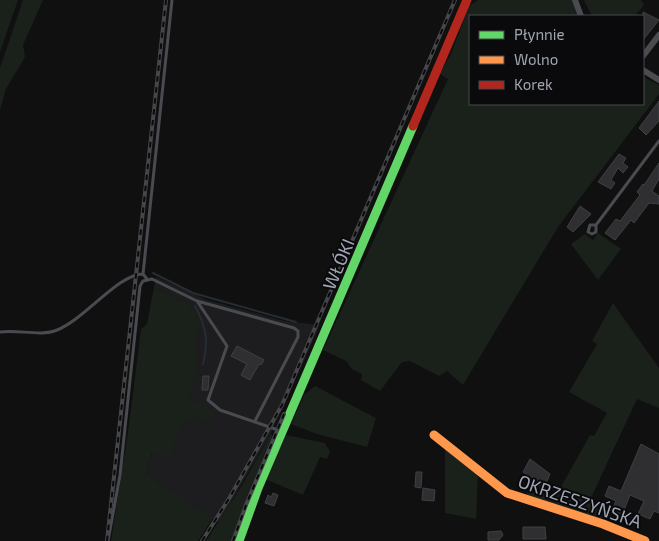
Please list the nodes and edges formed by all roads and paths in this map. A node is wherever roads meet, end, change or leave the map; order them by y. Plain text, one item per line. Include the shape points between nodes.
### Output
1 (172, 0) edge
2 (467, 0) edge
3 (575, 0) edge
4 (581, 15) edge
5 (659, 34) edge
6 (644, 55) edge
7 (644, 71) edge
8 (659, 80) edge
9 (659, 141) edge
10 (596, 225) dead end
11 (143, 274) junction
12 (147, 279) junction
13 (197, 300) junction
14 (0, 332) edge
15 (255, 421) junction
16 (283, 431) junction
17 (434, 435) dead end
18 (108, 541) edge
19 (239, 541) edge
20 (645, 541) edge

1 - 11 lane
2 - 16 street, WŁÓKI
3 - 4 street
5 - 6 street
7 - 8 street
9 - 10 lane
11 - 12 lane
11 - 14 lane via 127,279 59,330
12 - 13 lane
12 - 18 lane via 140,286 120,475
13 - 15 lane via 227,346 208,400 220,410
13 - 15 lane via 298,331 298,337
15 - 16 lane
16 - 19 street, WŁÓKI via 254,496
17 - 20 street, OKRZESZYŃSKA via 507,493

